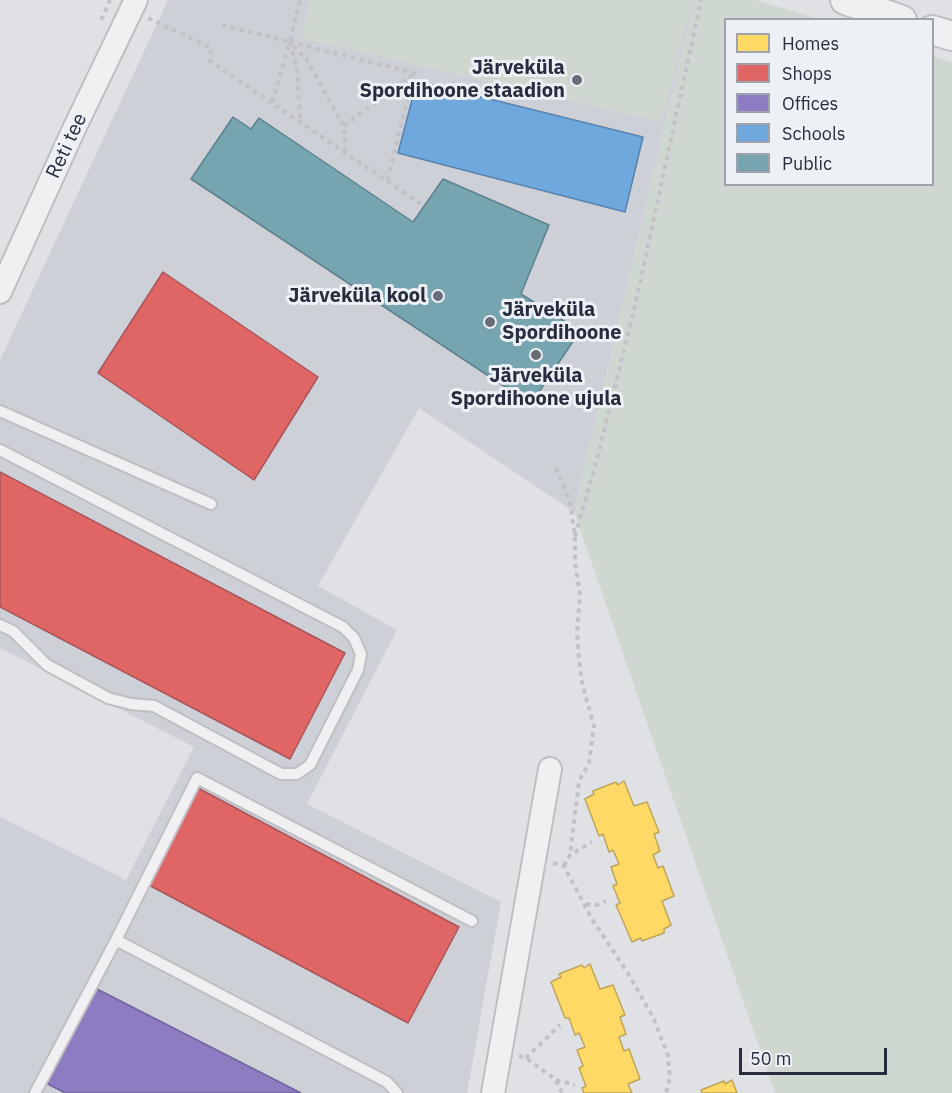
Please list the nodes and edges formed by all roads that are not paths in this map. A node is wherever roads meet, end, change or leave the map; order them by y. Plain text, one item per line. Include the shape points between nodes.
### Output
1 (845, 0) edge
2 (139, 8) edge
3 (897, 18) edge
4 (934, 30) edge
5 (952, 36) edge
6 (0, 292) edge
7 (0, 411) edge
8 (0, 450) edge
9 (211, 504) dead end
10 (0, 625) edge
11 (550, 769) dead end
12 (472, 921) dead end
13 (116, 940) junction
14 (35, 1093) edge
15 (397, 1093) edge
16 (493, 1093) edge

1 - 3 street
2 - 6 street, Reti tee via 74,129
4 - 5 street
7 - 9 lane
8 - 10 lane via 342,627 354,638 362,654 358,670 310,765 297,774 281,774 154,706 108,698 47,665 13,631
11 - 16 street
12 - 13 lane via 197,777
13 - 14 lane
13 - 15 lane via 387,1082

